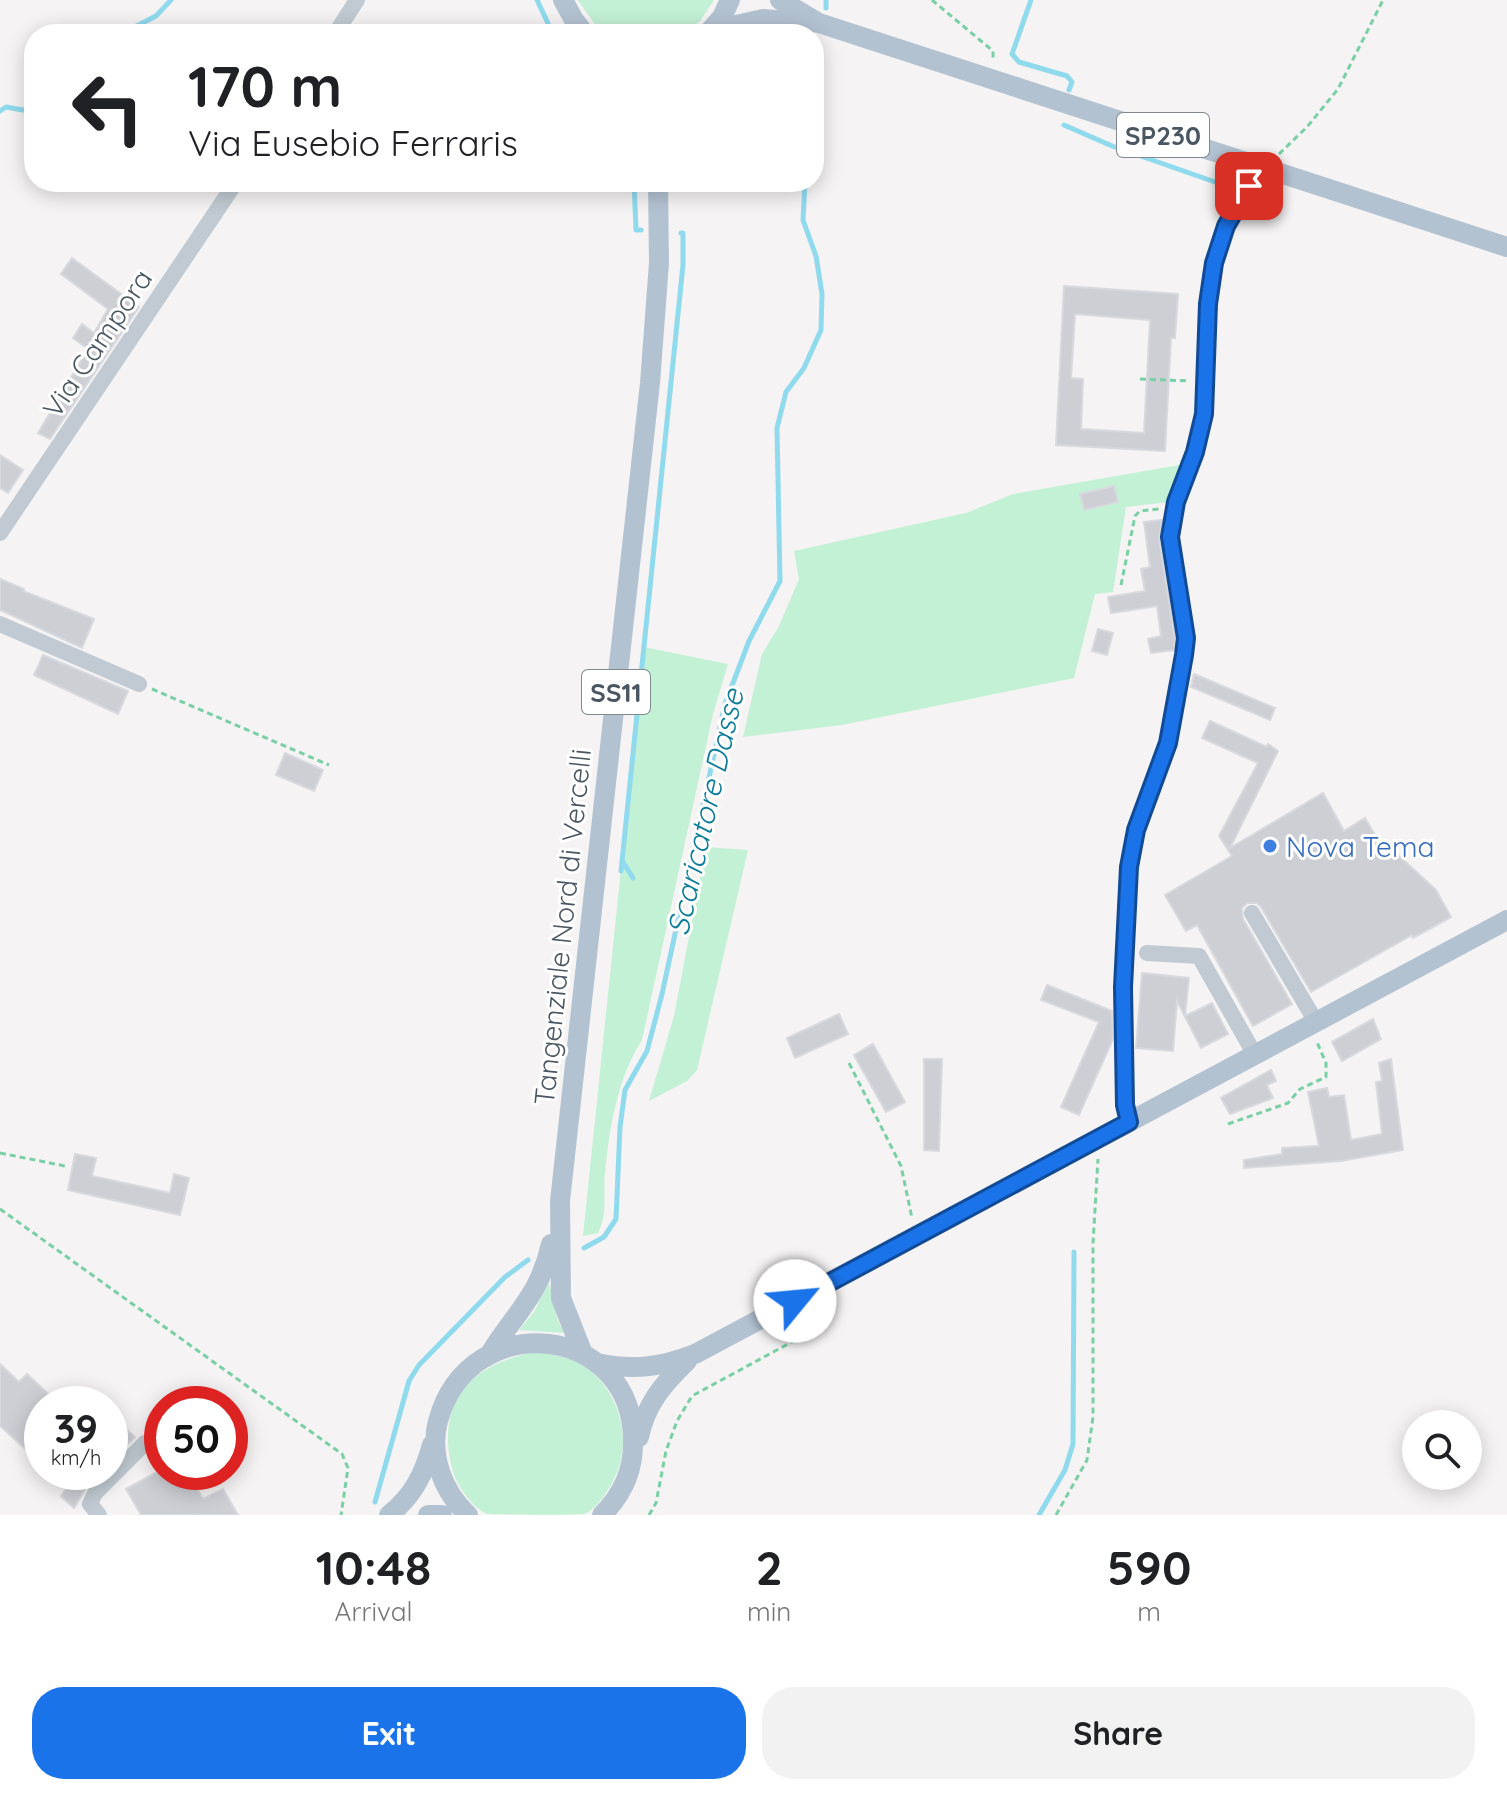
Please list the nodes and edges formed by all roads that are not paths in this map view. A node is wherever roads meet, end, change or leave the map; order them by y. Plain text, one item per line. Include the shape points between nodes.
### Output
1 (357, 0) edge
2 (563, 0) edge
3 (730, 0) edge
4 (780, 0) edge
5 (819, 23) junction
6 (341, 24) edge
7 (577, 24) edge
8 (714, 24) edge
9 (742, 24) edge
10 (822, 24) edge
11 (824, 25) edge
12 (1264, 167) junction
13 (229, 192) edge
14 (658, 192) edge
15 (1507, 247) edge
16 (0, 533) edge
17 (0, 624) edge
18 (139, 684) road end
19 (1252, 913) dead end
20 (1507, 920) edge
21 (1147, 953) dead end
22 (1313, 1024) junction
23 (1255, 1055) junction
24 (1129, 1122) junction
25 (560, 1201) junction
26 (491, 1352) junction
27 (695, 1354) junction
28 (590, 1359) junction
29 (436, 1429) junction
30 (144, 1444) edge
31 (633, 1460) junction
32 (99, 1515) edge
33 (389, 1515) edge
34 (428, 1515) edge
35 (442, 1515) edge
36 (468, 1515) edge
37 (602, 1515) edge

1 - 6 street
2 - 7 main road
3 - 8 main road
4 - 5 main road, SP230
5 - 9 main road, SP230 via 763,19
5 - 10 main road, SP230
11 - 12 main road, SP230
12 - 15 main road, SP230
12 - 24 street via 1226,226 1214,263 1204,414 1170,537 1185,650 1168,743 1136,830 1129,867 1123,987
13 - 16 street, Via Campora
14 - 25 main road, Tangenziale Nord di Vercelli / SS11 via 650,383
17 - 18 street
19 - 22 street
20 - 22 main road
21 - 23 street via 1199,956
22 - 23 main road
23 - 24 main road
24 - 27 main road
25 - 26 main road, Tangenziale Nord di Vercelli via 539,1286
25 - 28 main road, Tangenziale Nord di Vercelli via 561,1298
26 - 28 main road, Tangenziale Nord di Vercelli via 523,1342 558,1344
26 - 29 main road, Tangenziale Nord di Vercelli via 456,1380
27 - 28 main road via 648,1368
27 - 31 main road via 661,1385 643,1418
28 - 31 main road, Tangenziale Nord di Vercelli via 625,1397 632,1417
29 - 33 main road via 412,1494
29 - 36 main road, Tangenziale Nord di Vercelli via 440,1473
30 - 32 street via 95,1493 90,1504
31 - 37 main road, Tangenziale Nord di Vercelli via 623,1489
34 - 35 main road

